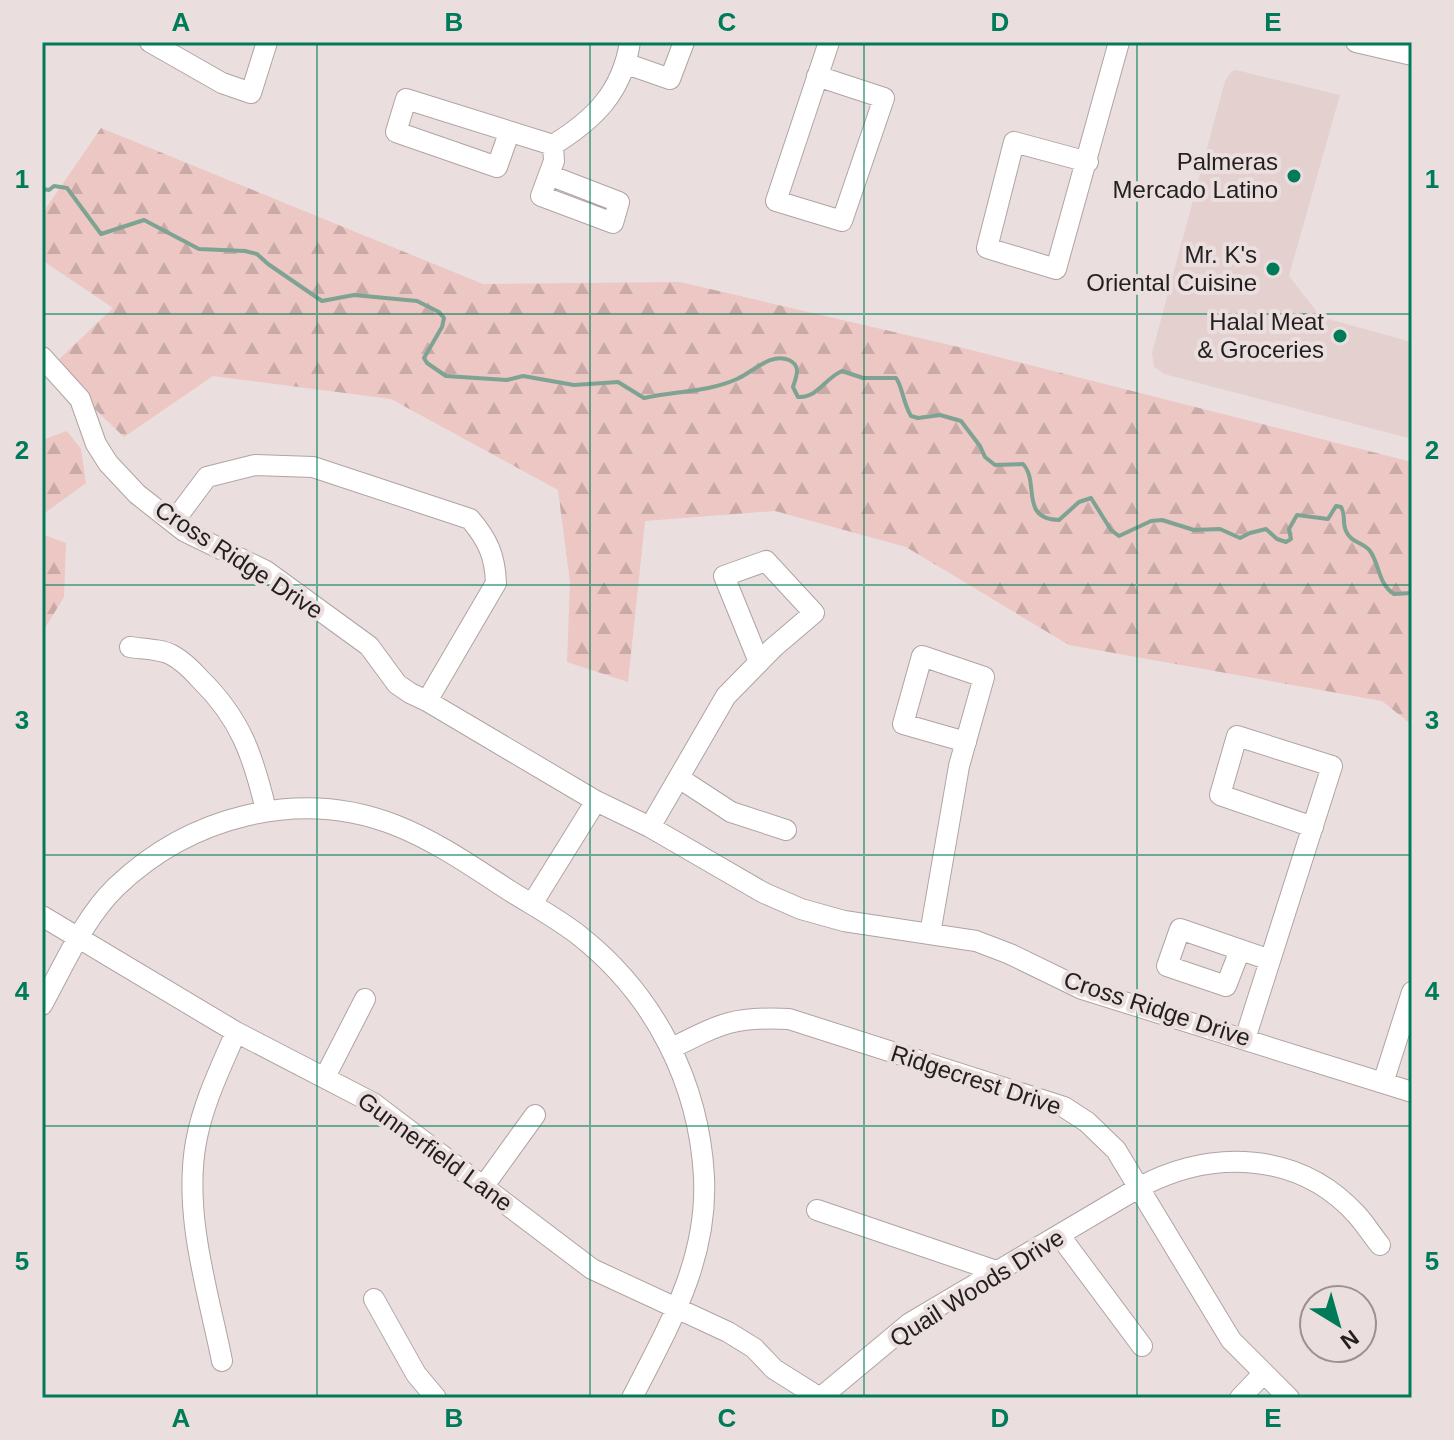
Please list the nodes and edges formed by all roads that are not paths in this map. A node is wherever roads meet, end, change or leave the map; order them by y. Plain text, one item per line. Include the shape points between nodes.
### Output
1 (150, 42) edge
2 (267, 42) edge
3 (630, 42) edge
4 (684, 42) edge
5 (829, 42) edge
6 (1119, 42) edge
7 (1356, 42) edge
8 (1412, 55) edge
9 (627, 64) junction
10 (817, 76) junction
11 (509, 133) junction
12 (553, 145) junction
13 (1088, 162) junction
14 (549, 175) dead end
15 (42, 357) edge
16 (174, 521) junction
17 (130, 647) dead end
18 (759, 662) junction
19 (427, 701) junction
20 (966, 742) junction
21 (679, 778) junction
22 (596, 801) junction
23 (266, 810) junction
24 (650, 827) junction
25 (1313, 827) junction
26 (786, 830) dead end
27 (532, 904) junction
28 (42, 916) edge
29 (930, 934) junction
30 (78, 938) junction
31 (1240, 950) dead end
32 (1270, 960) junction
33 (1412, 992) edge
34 (365, 999) dead end
35 (42, 1005) edge
36 (236, 1032) junction
37 (1245, 1039) junction
38 (672, 1048) junction
39 (325, 1077) junction
40 (1383, 1083) junction
41 (1412, 1092) edge
42 (535, 1115) dead end
43 (483, 1187) junction
44 (1140, 1187) junction
45 (817, 1210) dead end
46 (1060, 1236) junction
47 (1380, 1245) dead end
48 (999, 1272) junction
49 (374, 1299) dead end
50 (678, 1307) junction
51 (1142, 1346) dead end
52 (222, 1361) dead end
53 (1263, 1374) junction
54 (436, 1398) edge
55 (632, 1398) edge
56 (820, 1398) edge
57 (1240, 1398) edge
58 (1289, 1398) edge

1 - 2 street via 222,83 251,93
3 - 9 street
4 - 9 street via 670,79
5 - 10 street
6 - 13 street
7 - 8 street
9 - 12 street via 615,90 594,115
10 - 10 street via 776,201 842,221 884,98
11 - 11 street via 406,99 396,132 497,167
11 - 12 street
12 - 14 street
13 - 13 street via 1056,269 987,248 1014,142
15 - 16 street, Cross Ridge Drive via 80,399 108,463 137,494
16 - 19 street, Cross Ridge Drive via 184,531 266,571 369,646 397,684
16 - 19 street via 207,477 255,465 313,467 470,519 487,538 496,583
17 - 23 street via 169,653 218,696 253,757
18 - 18 street via 814,613 766,561 724,576
18 - 21 street via 726,696
19 - 22 street, Cross Ridge Drive
20 - 20 street via 984,677 922,656 903,724
20 - 29 street
21 - 24 street
21 - 26 street via 731,812
22 - 24 street, Cross Ridge Drive
22 - 27 street
23 - 27 street via 332,809 393,824
23 - 30 street via 217,823 160,851 114,889
24 - 29 street, Cross Ridge Drive via 801,909
25 - 25 street via 1332,766 1237,736 1220,795
25 - 32 street
27 - 38 street via 581,936 615,967 648,1006
28 - 30 street, Gunnerfield Lane
29 - 37 street, Cross Ridge Drive via 976,941 1082,989
30 - 35 street
30 - 36 street, Gunnerfield Lane
31 - 32 street
32 - 37 street
33 - 40 street
34 - 39 street
36 - 39 street, Gunnerfield Lane
36 - 52 street via 205,1106 193,1175 196,1229
37 - 40 street, Cross Ridge Drive
38 - 44 street, Ridgecrest Drive via 723,1023 789,1019 1064,1107 1116,1150
38 - 50 street via 695,1112 704,1178 698,1248
39 - 43 street, Gunnerfield Lane via 373,1103
40 - 41 street, Cross Ridge Drive
42 - 43 street
43 - 50 street, Gunnerfield Lane via 592,1269
44 - 46 street, Quail Woods Drive
44 - 47 street, Quail Woods Drive via 1201,1164 1236,1160 1271,1165 1304,1176 1335,1195
44 - 53 street, Ridgecrest Drive via 1231,1340
45 - 48 street
46 - 48 street, Quail Woods Drive
46 - 51 street
48 - 56 street, Quail Woods Drive via 910,1323
49 - 54 street via 416,1374
50 - 55 street
50 - 56 street, Gunnerfield Lane via 754,1348 774,1369
53 - 57 street
53 - 58 street, Ridgecrest Drive

